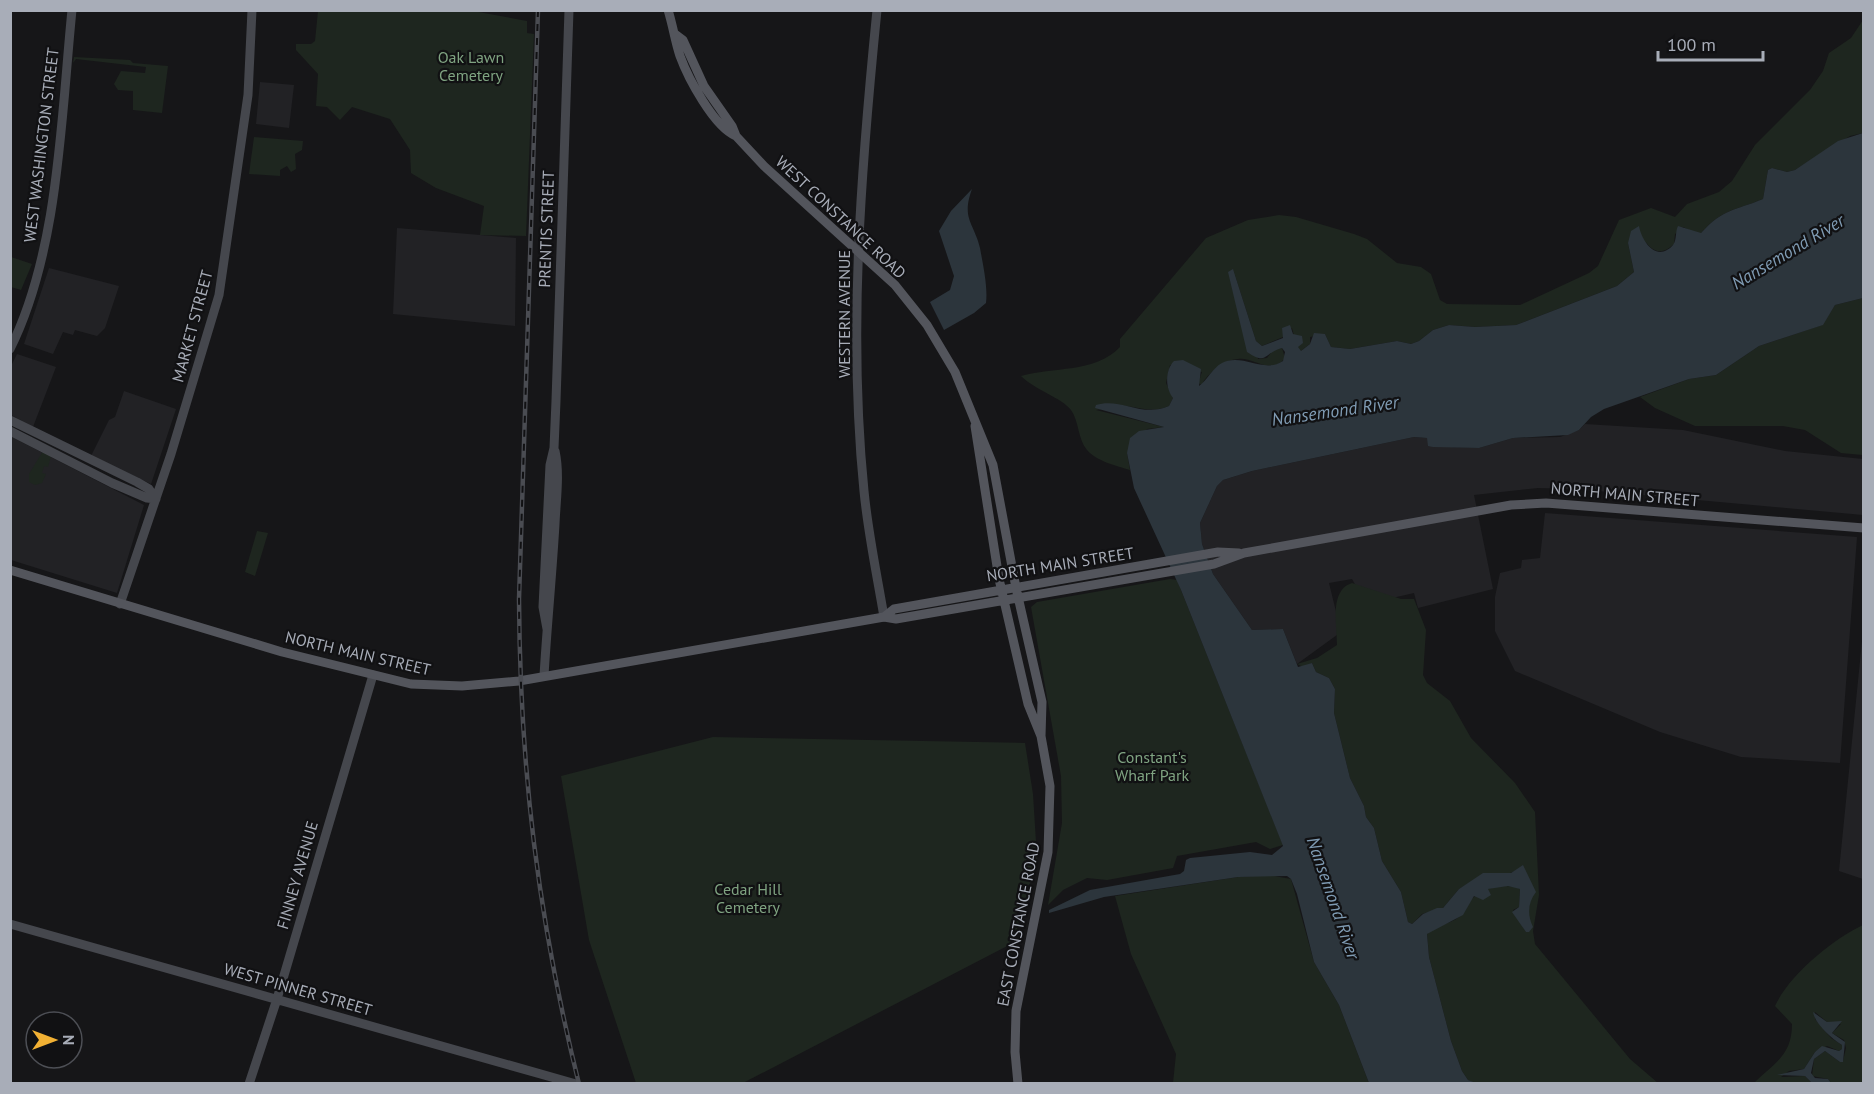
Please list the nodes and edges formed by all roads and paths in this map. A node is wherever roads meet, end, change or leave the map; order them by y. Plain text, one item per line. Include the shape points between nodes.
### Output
1 (72, 10) edge
2 (252, 10) edge
3 (569, 10) edge
4 (668, 10) edge
5 (877, 10) edge
6 (858, 250) junction
7 (10, 349) edge
8 (974, 418) junction
9 (10, 420) edge
10 (10, 430) edge
11 (156, 499) junction
12 (1863, 528) edge
13 (1244, 553) junction
14 (10, 570) edge
15 (1016, 588) junction
16 (1002, 590) junction
17 (1018, 598) junction
18 (1005, 600) junction
19 (120, 604) junction
20 (884, 617) junction
21 (373, 675) junction
22 (544, 676) junction
23 (1041, 736) junction
24 (10, 924) edge
25 (277, 999) junction
26 (249, 1083) edge
27 (576, 1083) edge
28 (1018, 1083) edge

1 - 7 street, WEST WASHINGTON STREET via 45,241 36,280
2 - 11 street, MARKET STREET via 247,105 219,295
3 - 22 street, PRENTIS STREET via 554,448 557,492
4 - 6 main road, WEST CONSTANCE ROAD via 680,57 698,92 728,132
5 - 6 street, WESTERN AVENUE
6 - 8 main road, WEST CONSTANCE ROAD via 895,285 927,325 955,372
6 - 20 street, WESTERN AVENUE via 863,475
8 - 15 main road, WEST CONSTANCE ROAD via 993,465
8 - 16 main road, WEST CONSTANCE ROAD
9 - 11 street via 138,482
10 - 11 street via 112,483
11 - 19 street, MARKET STREET
12 - 13 main road, NORTH MAIN STREET via 1546,502
13 - 15 main road, NORTH MAIN STREET via 1212,554
13 - 17 main road, NORTH MAIN STREET via 1214,564
14 - 19 main road, NORTH MAIN STREET
15 - 16 main road, NORTH MAIN STREET
15 - 17 main road, EAST CONSTANCE ROAD
16 - 18 main road, EAST CONSTANCE ROAD
16 - 20 main road, NORTH MAIN STREET via 894,609
17 - 18 main road, NORTH MAIN STREET
17 - 23 main road, EAST CONSTANCE ROAD via 1042,702
18 - 20 main road, NORTH MAIN STREET via 896,620
18 - 23 main road, EAST CONSTANCE ROAD via 1028,704
19 - 21 main road, NORTH MAIN STREET
20 - 22 main road, NORTH MAIN STREET
21 - 22 main road, NORTH MAIN STREET via 432,686
21 - 25 street, FINNEY AVENUE
23 - 28 main road, EAST CONSTANCE ROAD via 1050,786 1050,833 1018,988
24 - 25 street, WEST PINNER STREET
25 - 26 street, FINNEY AVENUE
25 - 27 street, WEST PINNER STREET

